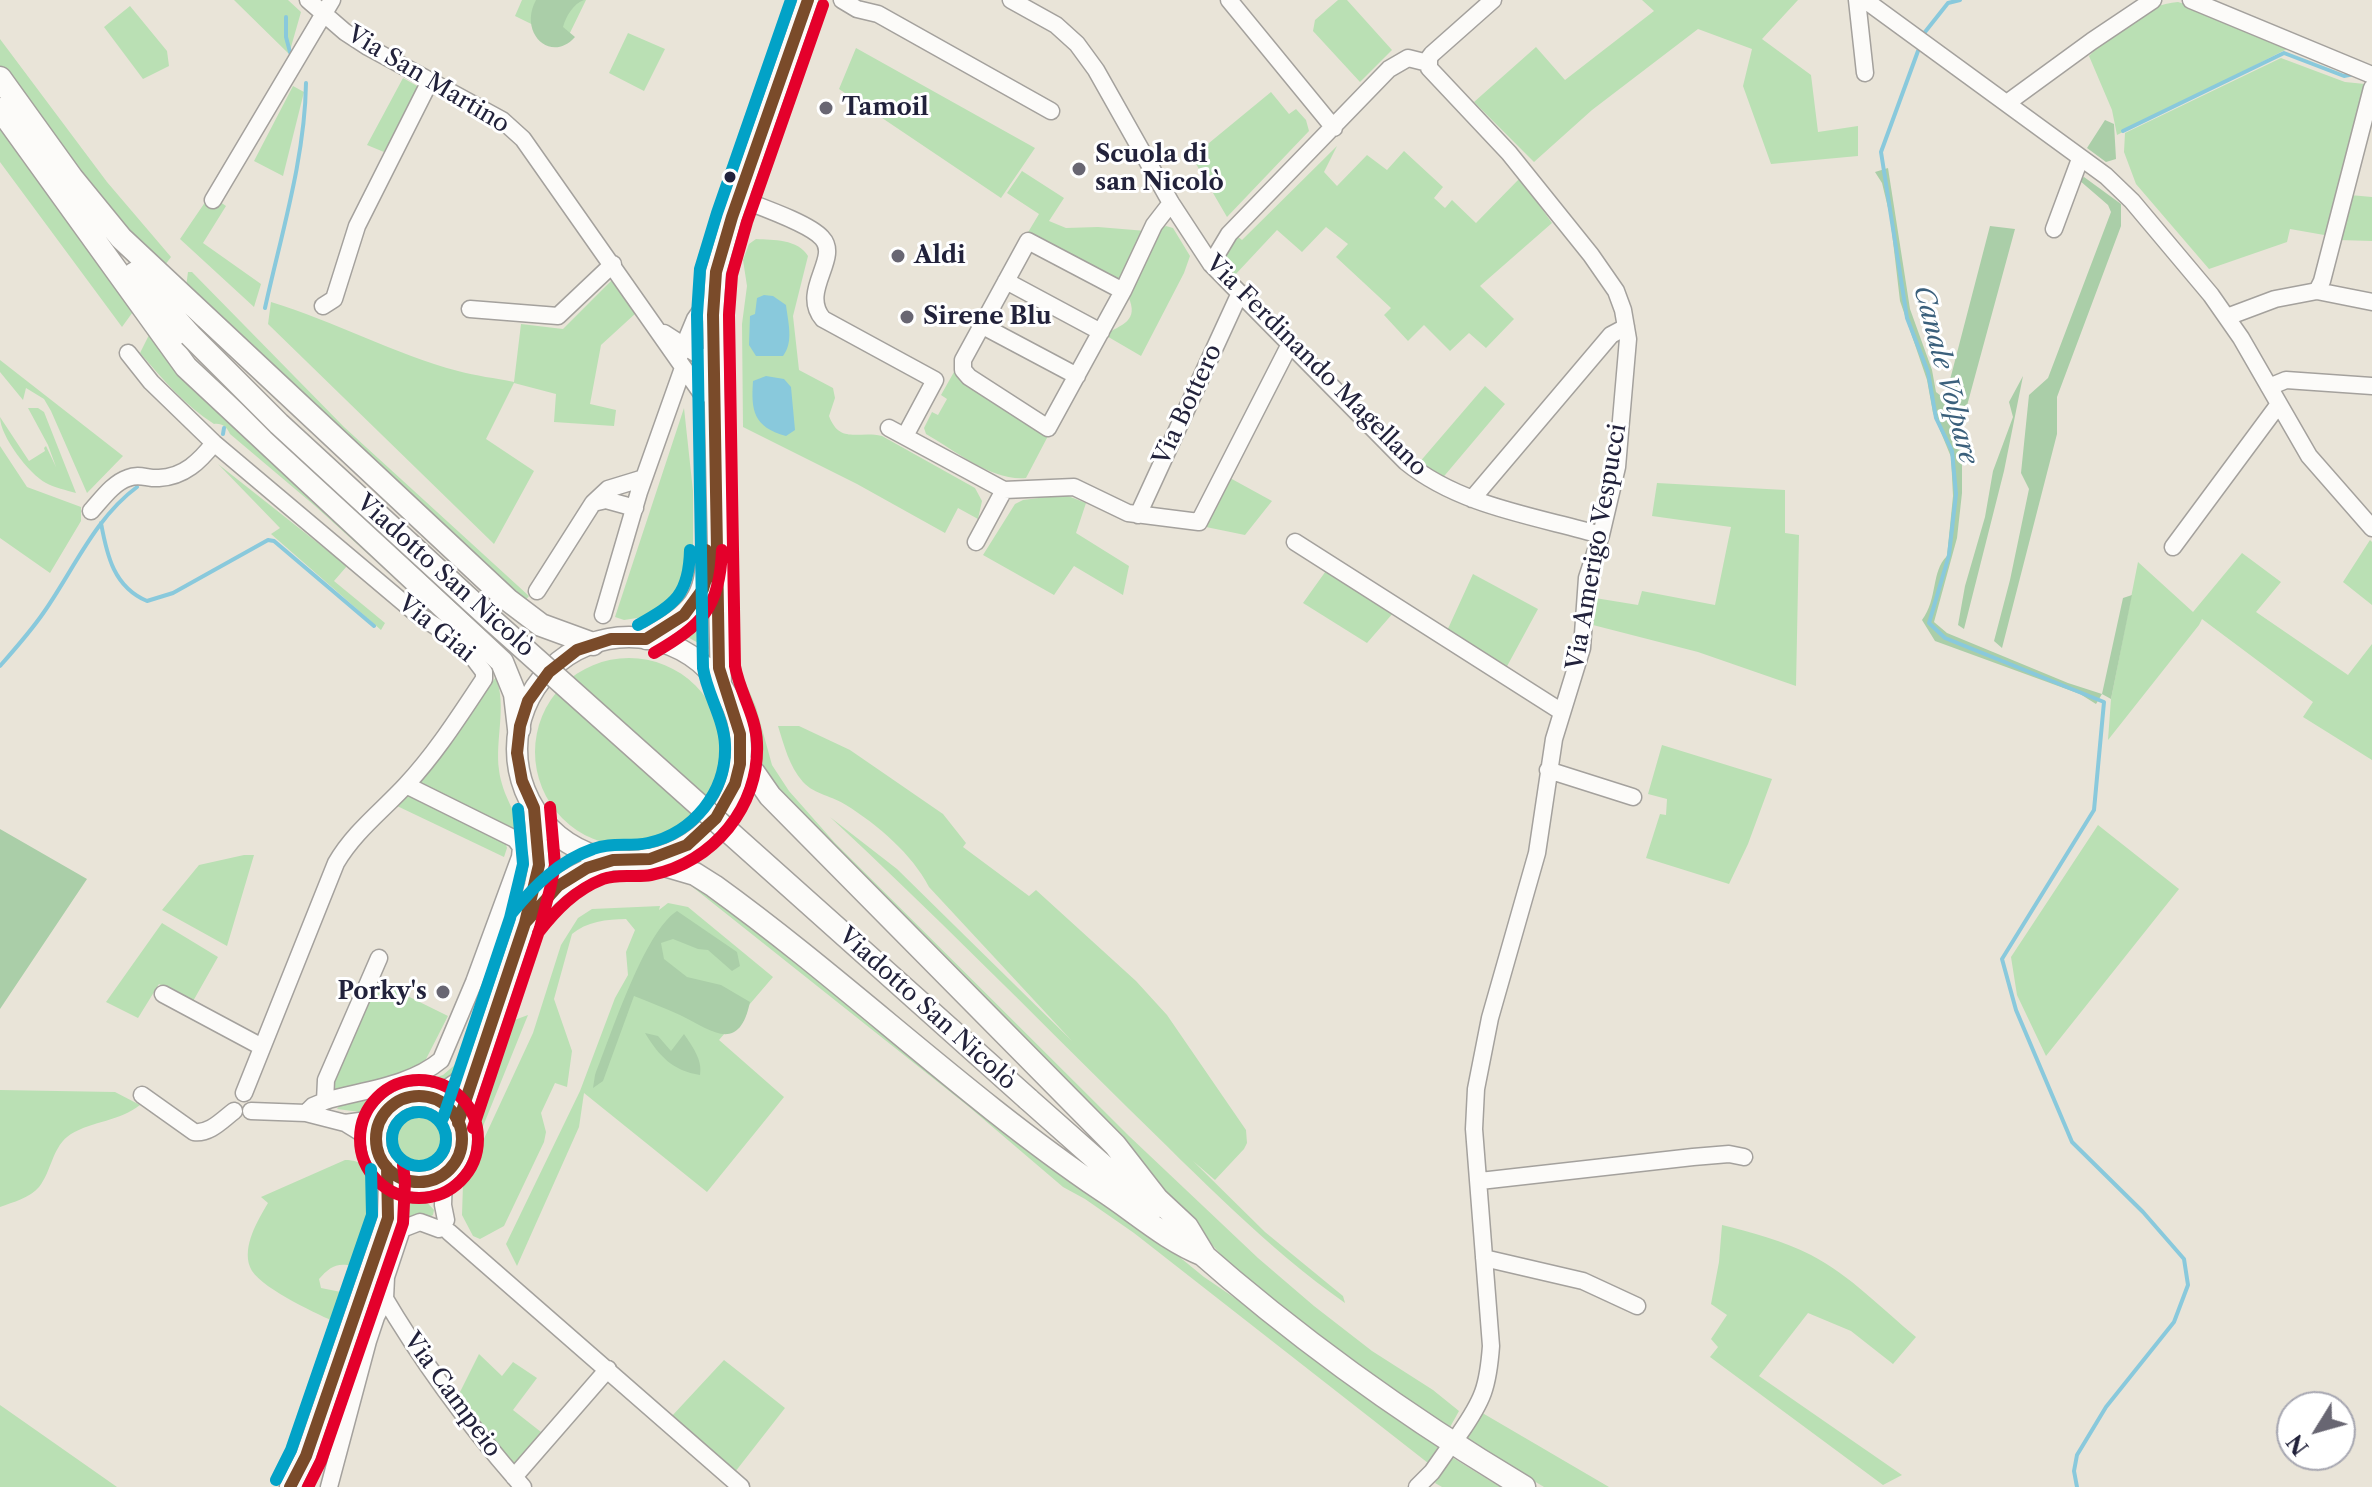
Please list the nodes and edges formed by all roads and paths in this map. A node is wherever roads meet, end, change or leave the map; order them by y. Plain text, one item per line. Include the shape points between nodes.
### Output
1 (308, 0) edge
2 (808, 0) edge
3 (842, 0) edge
4 (1011, 0) edge
5 (1229, 0) edge
6 (1493, 0) edge
7 (1857, 0) edge
8 (1865, 0) edge
9 (2153, 0) edge
10 (2191, 0) edge
11 (328, 8) edge
12 (1428, 63) junction
13 (1865, 73) dead end
14 (2372, 75) edge
15 (0, 78) edge
16 (430, 81) junction
17 (2372, 88) edge
18 (0, 92) edge
19 (2007, 103) junction
20 (0, 109) edge
21 (1051, 111) dead end
22 (1334, 128) junction
23 (2080, 159) junction
24 (738, 198) junction
25 (213, 200) dead end
26 (1171, 203) junction
27 (2054, 229) dead end
28 (1229, 234) junction
29 (1196, 245) junction
30 (613, 264) junction
31 (1211, 264) junction
32 (716, 272) junction
33 (1006, 281) junction
34 (1123, 291) junction
35 (2317, 291) junction
36 (1239, 295) junction
37 (2372, 302) edge
38 (323, 306) dead end
39 (470, 309) dead end
40 (697, 317) junction
41 (2227, 317) junction
42 (981, 325) junction
43 (657, 327) junction
44 (1626, 327) junction
45 (1101, 332) junction
46 (1290, 344) junction
47 (128, 353) dead end
48 (686, 358) junction
49 (1077, 376) junction
50 (2372, 386) edge
51 (2269, 387) junction
52 (2279, 404) junction
53 (889, 428) dead end
54 (905, 436) junction
55 (214, 443) junction
56 (717, 482) junction
57 (1004, 490) junction
58 (639, 492) junction
59 (1472, 499) junction
60 (593, 503) junction
61 (91, 511) dead end
62 (1138, 515) junction
63 (2372, 528) edge
64 (1601, 535) junction
65 (976, 542) dead end
66 (1295, 542) dead end
67 (2173, 547) dead end
68 (537, 591) dead end
69 (603, 615) dead end
70 (646, 639) junction
71 (593, 644) junction
72 (721, 687) junction
73 (1562, 712) junction
74 (519, 729) junction
75 (740, 764) junction
76 (1548, 770) junction
77 (406, 785) junction
78 (1633, 797) dead end
79 (534, 808) junction
80 (612, 860) junction
81 (647, 860) junction
82 (525, 923) junction
83 (379, 958) dead end
84 (163, 994) dead end
85 (262, 1047) junction
86 (479, 1059) junction
87 (244, 1093) junction
88 (142, 1095) dead end
89 (434, 1099) junction
90 (325, 1101) junction
91 (234, 1111) junction
92 (251, 1111) junction
93 (306, 1113) junction
94 (382, 1118) junction
95 (345, 1123) junction
96 (458, 1123) junction
97 (376, 1142) junction
98 (1744, 1157) dead end
99 (387, 1167) junction
100 (444, 1174) junction
101 (1480, 1181) junction
102 (421, 1182) junction
103 (388, 1218) junction
104 (445, 1227) junction
105 (1204, 1255) junction
106 (1484, 1258) junction
107 (376, 1293) junction
108 (1637, 1306) dead end
109 (608, 1369) junction
110 (1460, 1433) dead end
111 (1446, 1452) dead end
112 (519, 1482) edge
113 (290, 1487) edge
114 (329, 1487) edge
115 (741, 1487) edge
116 (1417, 1487) edge
117 (1524, 1487) edge

1 - 11 street, Via San Martino
2 - 24 main road
3 - 21 street via 878,14
4 - 26 street, Via Ferdinando Magellano via 1056,25 1088,57
5 - 22 street
6 - 12 street
7 - 13 street
8 - 19 street
9 - 19 street
10 - 14 street
11 - 16 street, Via San Martino via 368,47
11 - 25 street, Via San Martino
12 - 22 street via 1408,58 1389,69
12 - 44 street, Via Amerigo Vespucci via 1591,255 1616,291
15 - 71 highway via 121,238 517,607 541,625
16 - 30 street, Via San Martino via 502,120 523,139
16 - 38 street via 357,226 334,299
17 - 35 street
18 - 105 highway, Viadotto San Nicolò, bridge via 110,244 279,424
19 - 23 street
20 - 74 highway via 186,367 502,662 515,694
22 - 28 street
23 - 27 street
23 - 41 street via 2132,201
24 - 32 main road
24 - 54 street via 824,239 826,257 814,300 823,319 935,380
26 - 29 street, Via Ferdinando Magellano
26 - 34 street via 1154,225
28 - 29 street
28 - 31 street
29 - 31 street, Via Ferdinando Magellano
30 - 39 street via 558,316
30 - 43 street, Via San Martino
31 - 36 street, Via Ferdinando Magellano
32 - 40 main road
32 - 56 main road
33 - 34 street via 1028,241
33 - 42 street
33 - 45 street
34 - 45 street
35 - 37 street
35 - 41 street
36 - 46 street, Via Ferdinando Magellano
36 - 62 street, Via Bottero
40 - 43 street via 682,331
40 - 48 main road
41 - 51 street
42 - 49 street
42 - 49 street via 963,370 1048,428
43 - 48 street, Via San Martino
44 - 59 street via 1611,335
44 - 64 street, Via Amerigo Vespucci via 1617,467
45 - 49 street
46 - 59 street, Via Ferdinando Magellano via 1406,462 1439,486
46 - 62 street via 1199,522
47 - 55 street, Via Giai
48 - 56 street via 706,360 710,466
48 - 58 street
48 - 70 main road via 702,394 707,576 684,615
50 - 51 street via 2286,380
51 - 52 street
52 - 63 street via 2321,473
52 - 67 street
53 - 54 street
54 - 57 street
55 - 61 street via 186,471 127,478
55 - 77 street, Via Giai via 418,615 462,643 482,666 484,679
56 - 72 main road
57 - 62 street via 1074,487
57 - 65 street
58 - 60 street
58 - 60 street via 608,489
58 - 69 street
59 - 64 street, Via Ferdinando Magellano
60 - 68 street
64 - 73 street, Via Amerigo Vespucci via 1587,578 1582,648
66 - 73 street
70 - 71 main road
70 - 72 main road via 689,655
71 - 74 main road via 546,674 528,701
72 - 75 main road via 738,724
73 - 76 street, Via Amerigo Vespucci
74 - 79 main road via 518,765
75 - 81 main road via 729,800 709,828 680,849
75 - 105 highway via 1115,1145 1157,1199 1187,1227
76 - 78 street
76 - 101 street, Via Amerigo Vespucci via 1537,853 1490,1018 1476,1089
77 - 85 street, Via Giai via 336,863
77 - 90 street via 515,839 520,857 441,1060 405,1079
79 - 80 main road via 568,843
79 - 82 main road via 539,865
80 - 81 main road
80 - 82 main road via 567,879
81 - 105 highway via 695,874 714,886 1063,1163 1178,1245
82 - 86 main road
83 - 90 street via 326,1080
84 - 85 street
85 - 87 street, Via Giai
86 - 89 main road
86 - 96 main road
87 - 91 street via 232,1100
87 - 92 street via 252,1100
88 - 91 street via 194,1132 212,1128
89 - 94 main road via 405,1099
89 - 96 main road
90 - 93 street
91 - 92 street
92 - 93 street
93 - 95 street
94 - 95 street
94 - 97 main road
95 - 97 street
96 - 100 main road via 460,1152
97 - 99 main road
98 - 101 street via 1693,1157
99 - 102 main road via 399,1177
99 - 103 main road
100 - 102 main road
100 - 104 street
101 - 106 street, Via Amerigo Vespucci
102 - 103 main road
103 - 107 main road via 370,1269
104 - 107 street, Via Campeio via 420,1222 402,1229
104 - 109 street
105 - 117 highway via 1306,1340 1456,1446
106 - 108 street via 1583,1281
106 - 110 street, Via Amerigo Vespucci via 1489,1375 1480,1405
107 - 112 street, Via Campeio via 462,1415
107 - 113 main road
107 - 114 street, Via Campeio via 376,1317
109 - 112 street
109 - 115 street
111 - 116 street

